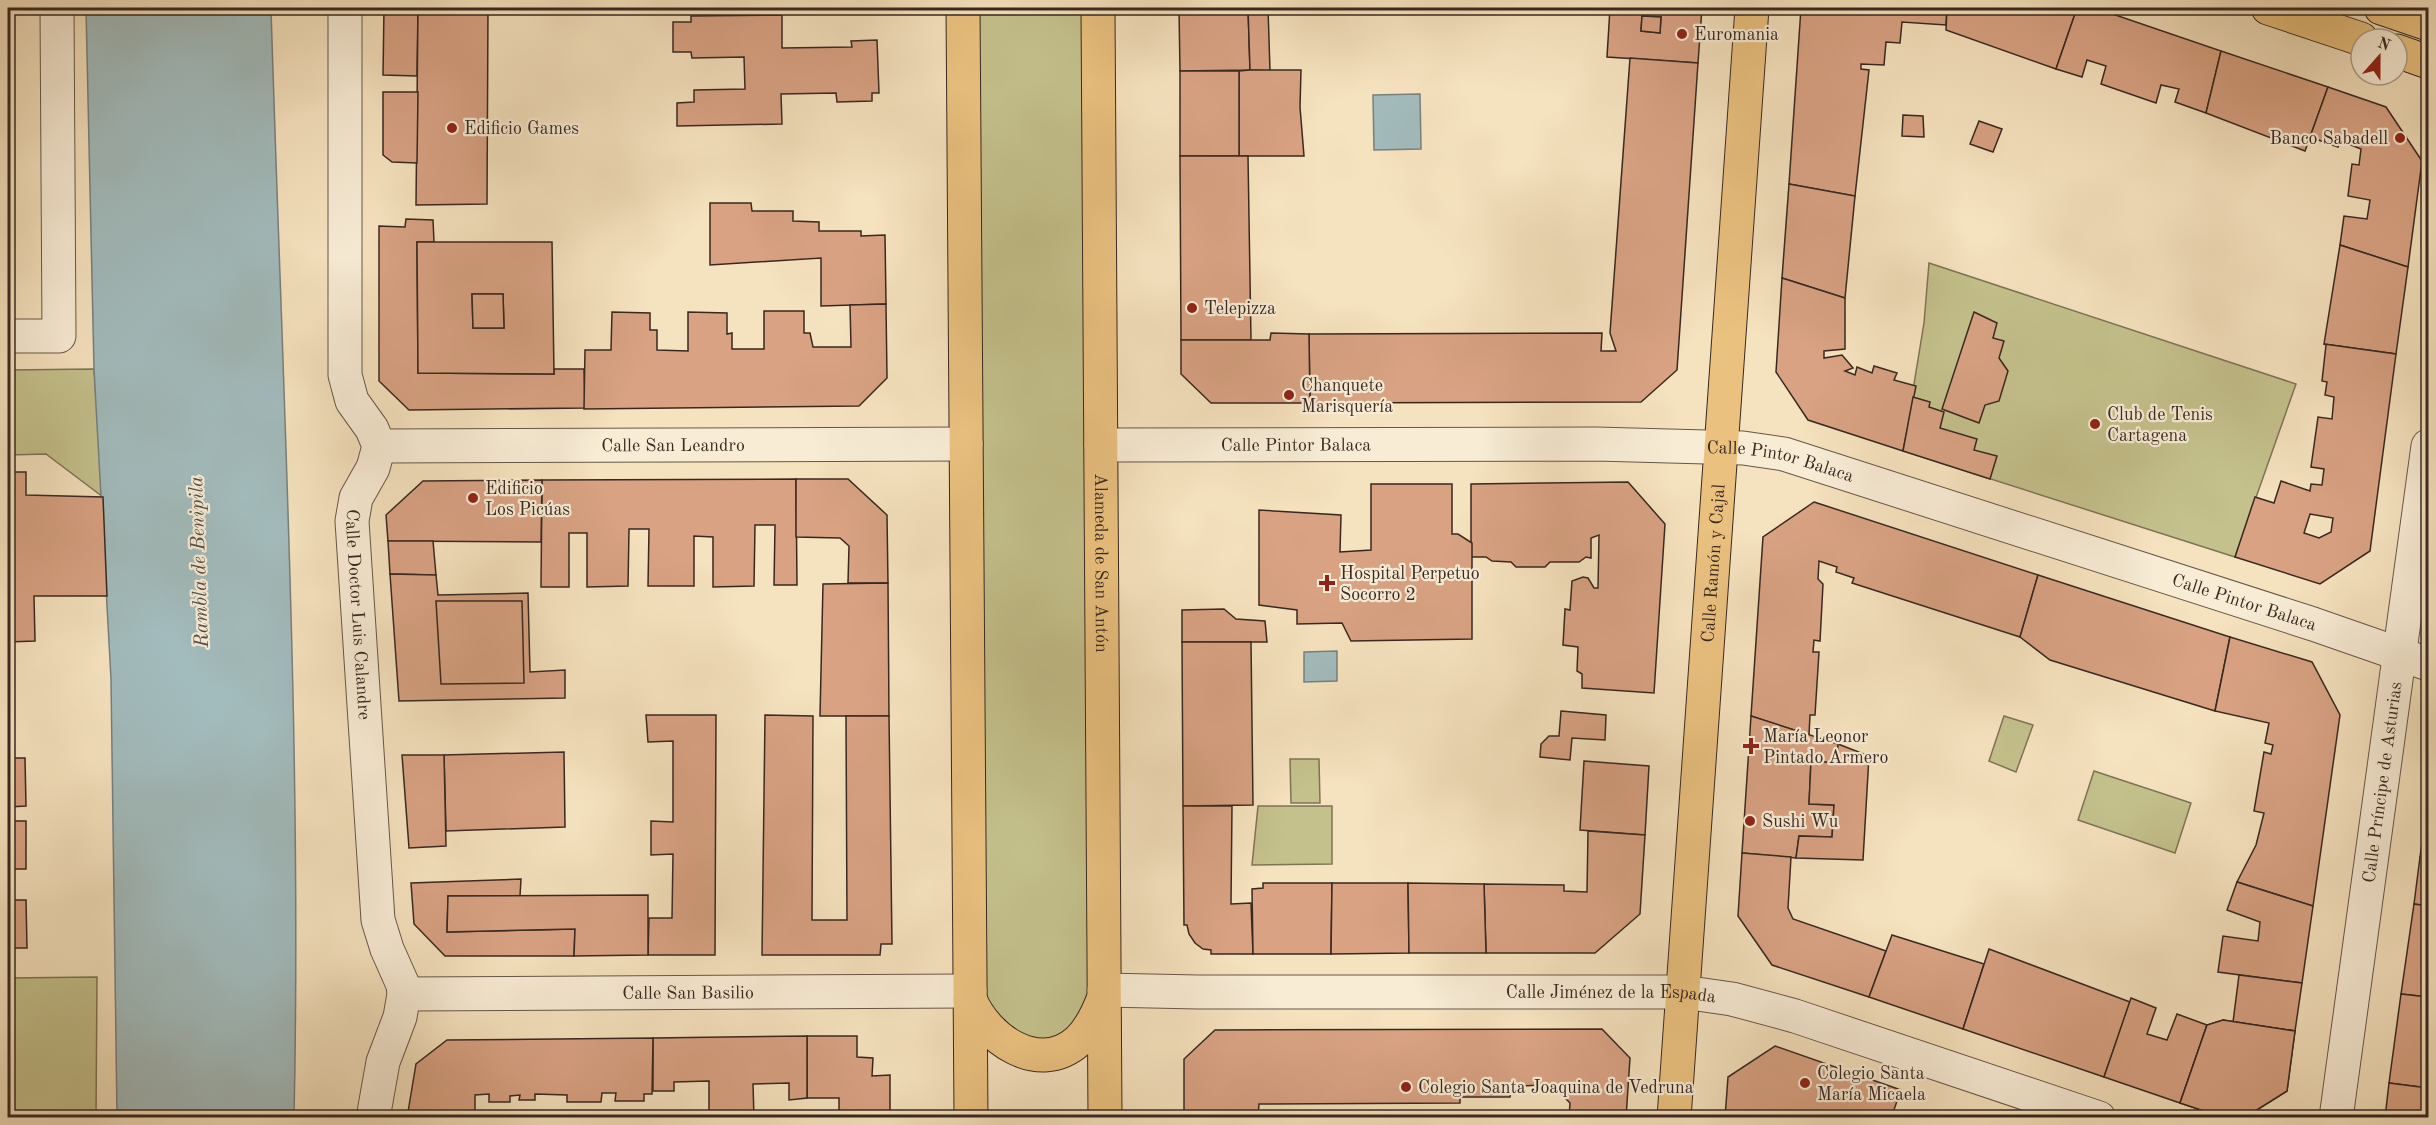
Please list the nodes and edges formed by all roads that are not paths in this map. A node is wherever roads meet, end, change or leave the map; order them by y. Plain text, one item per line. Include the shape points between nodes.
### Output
1 (57, 8) edge
2 (345, 8) edge
3 (963, 8) edge
4 (1098, 8) edge
5 (1752, 8) edge
6 (2268, 8) edge
7 (2381, 8) edge
8 (2428, 24) edge
9 (2349, 35) edge
10 (2409, 55) edge
11 (2428, 62) edge
12 (8, 336) edge
13 (966, 444) junction
14 (1101, 445) junction
15 (379, 446) junction
16 (2428, 446) edge
17 (1722, 447) junction
18 (2414, 659) edge
19 (1683, 992) junction
20 (1104, 993) junction
21 (404, 994) junction
22 (970, 995) junction
23 (373, 1118) edge
24 (970, 1118) edge
25 (1105, 1118) edge
26 (1674, 1118) edge
27 (2099, 1118) edge
28 (2336, 1118) edge

1 - 12 street via 59,336
2 - 15 street via 345,375 352,401
3 - 13 main road
4 - 14 main road, Alameda de San Antón
5 - 17 main road, Calle Ramón y Cajal
6 - 9 main road
7 - 8 main road
10 - 11 main road
13 - 15 street, Calle San Leandro
13 - 22 main road
14 - 17 street, Calle Pintor Balaca
14 - 20 main road, Alameda de San Antón
15 - 21 street, Calle Doctor Luis Calandre via 373,468 356,498 352,521 378,920
16 - 18 street, Calle Príncipe de Asturias
17 - 18 street, Calle Pintor Balaca via 1784,454
17 - 19 main road, Calle Ramón y Cajal
18 - 28 street, Calle Príncipe de Asturias
19 - 20 street, Calle Jiménez de la Espada
19 - 26 main road, Calle Ramón y Cajal
19 - 27 street, Calle Jiménez de la Espada via 1732,999 1795,1016
20 - 22 main road via 1091,1024 1078,1041 1055,1053 1040,1055 1012,1048 1000,1040 981,1020
20 - 25 main road, Alameda de San Antón
21 - 22 street, Calle San Basilio
21 - 23 street via 383,1062
22 - 24 main road

